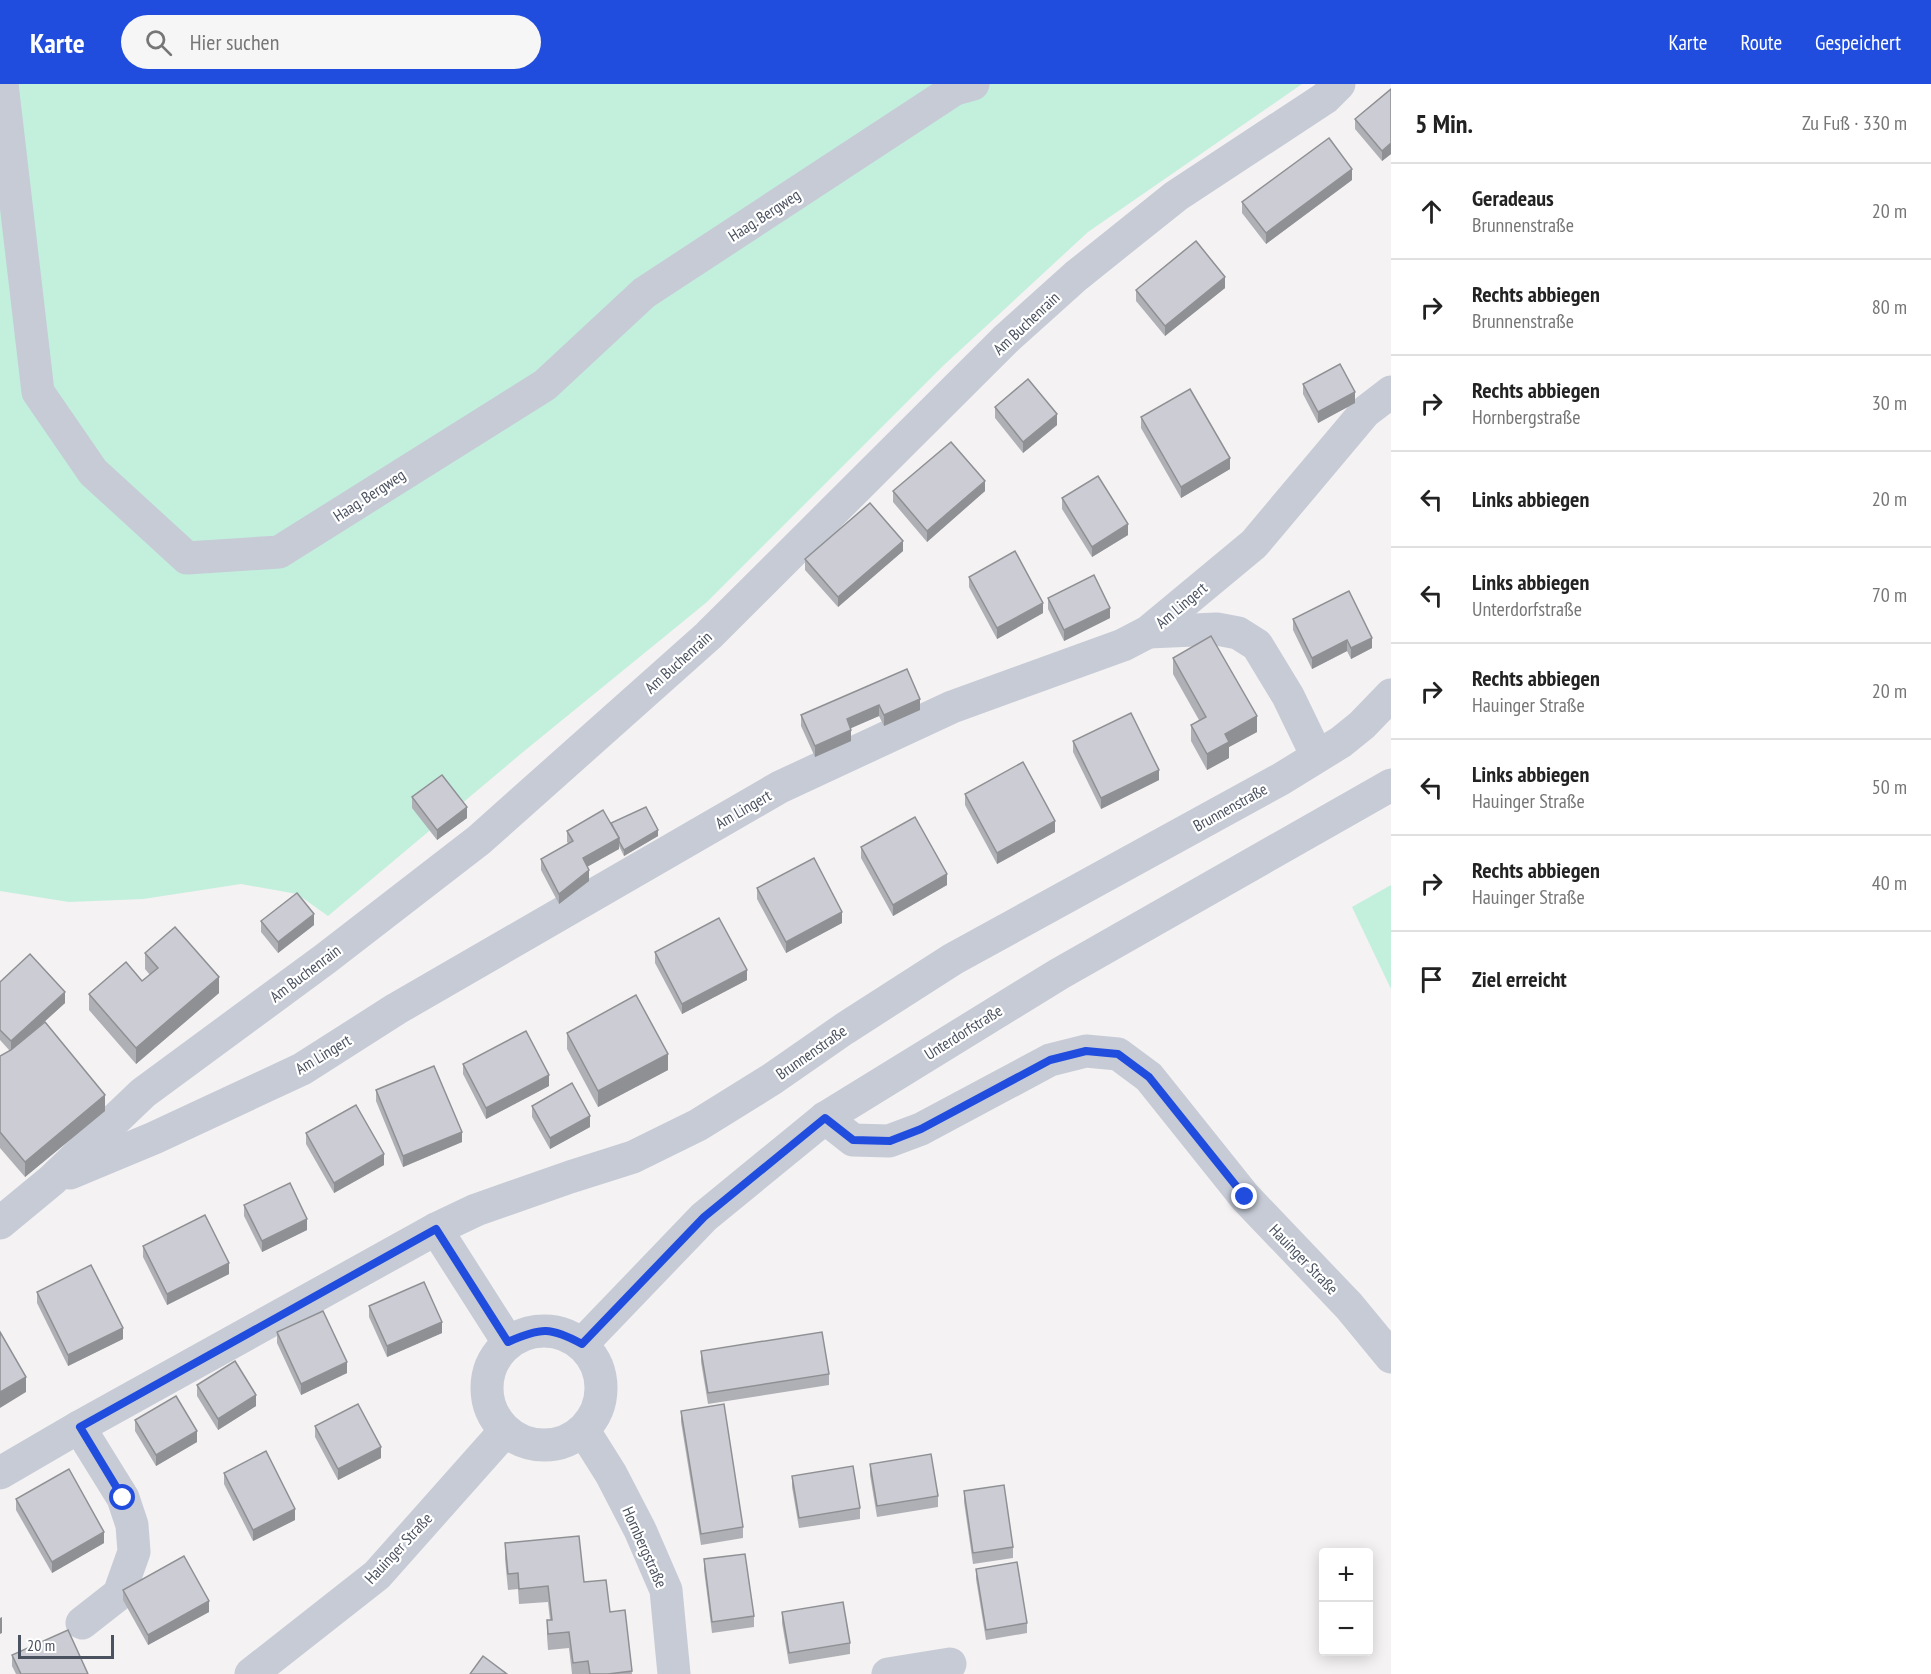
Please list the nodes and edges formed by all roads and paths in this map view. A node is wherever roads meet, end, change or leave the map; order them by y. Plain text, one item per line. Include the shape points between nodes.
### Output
1 (3, 84) edge
2 (973, 84) edge
3 (1339, 84) edge
4 (1391, 392) edge
5 (1148, 632) junction
6 (1391, 695) edge
7 (1317, 756) junction
8 (1391, 785) edge
9 (825, 1118) junction
10 (52, 1180) junction
11 (0, 1223) edge
12 (436, 1229) junction
13 (508, 1342) junction
14 (582, 1344) junction
15 (1391, 1357) edge
16 (80, 1427) junction
17 (505, 1431) junction
18 (584, 1431) junction
19 (0, 1473) edge
20 (81, 1623) dead end
21 (950, 1664) dead end
22 (251, 1674) edge
23 (674, 1674) edge
24 (888, 1674) edge

1 - 2 street, Haag. Bergweg via 38,392 93,472 187,558 279,552 545,385 644,293 955,89
3 - 10 street, Am Buchenrain via 1325,98 1176,196 1076,276 1007,338 708,636 479,840 143,1094
4 - 5 street, Am Lingert via 1365,412 1254,544
5 - 7 street via 1217,629 1238,633 1257,645
5 - 10 street, Am Lingert via 1123,645 952,707 780,788 396,1009 302,1069 154,1138
6 - 7 street via 1362,725
7 - 12 street, Brunnenstraße via 953,960 698,1125 633,1157 486,1206
8 - 9 street, Unterdorfstraße via 1059,974
9 - 14 street, Unterdorfstraße via 704,1217
9 - 15 street, Hauinger Straße via 853,1140 890,1141 921,1129 1050,1060 1086,1051 1118,1054 1149,1077 1245,1197 1349,1306
10 - 11 street, Am Buchenrain
12 - 13 street
12 - 16 street, Brunnenstraße
13 - 14 street via 533,1331 559,1332
13 - 17 street via 492,1361 485,1386 490,1410
14 - 18 street via 597,1363 602,1387 598,1411
16 - 19 street, Brunnenstraße
16 - 20 street via 123,1498 132,1525 134,1552 119,1594
17 - 18 street via 530,1444 559,1444
17 - 22 street, Hauinger Straße via 377,1575
18 - 23 street, Hornbergstraße via 640,1530 666,1590
21 - 24 street

